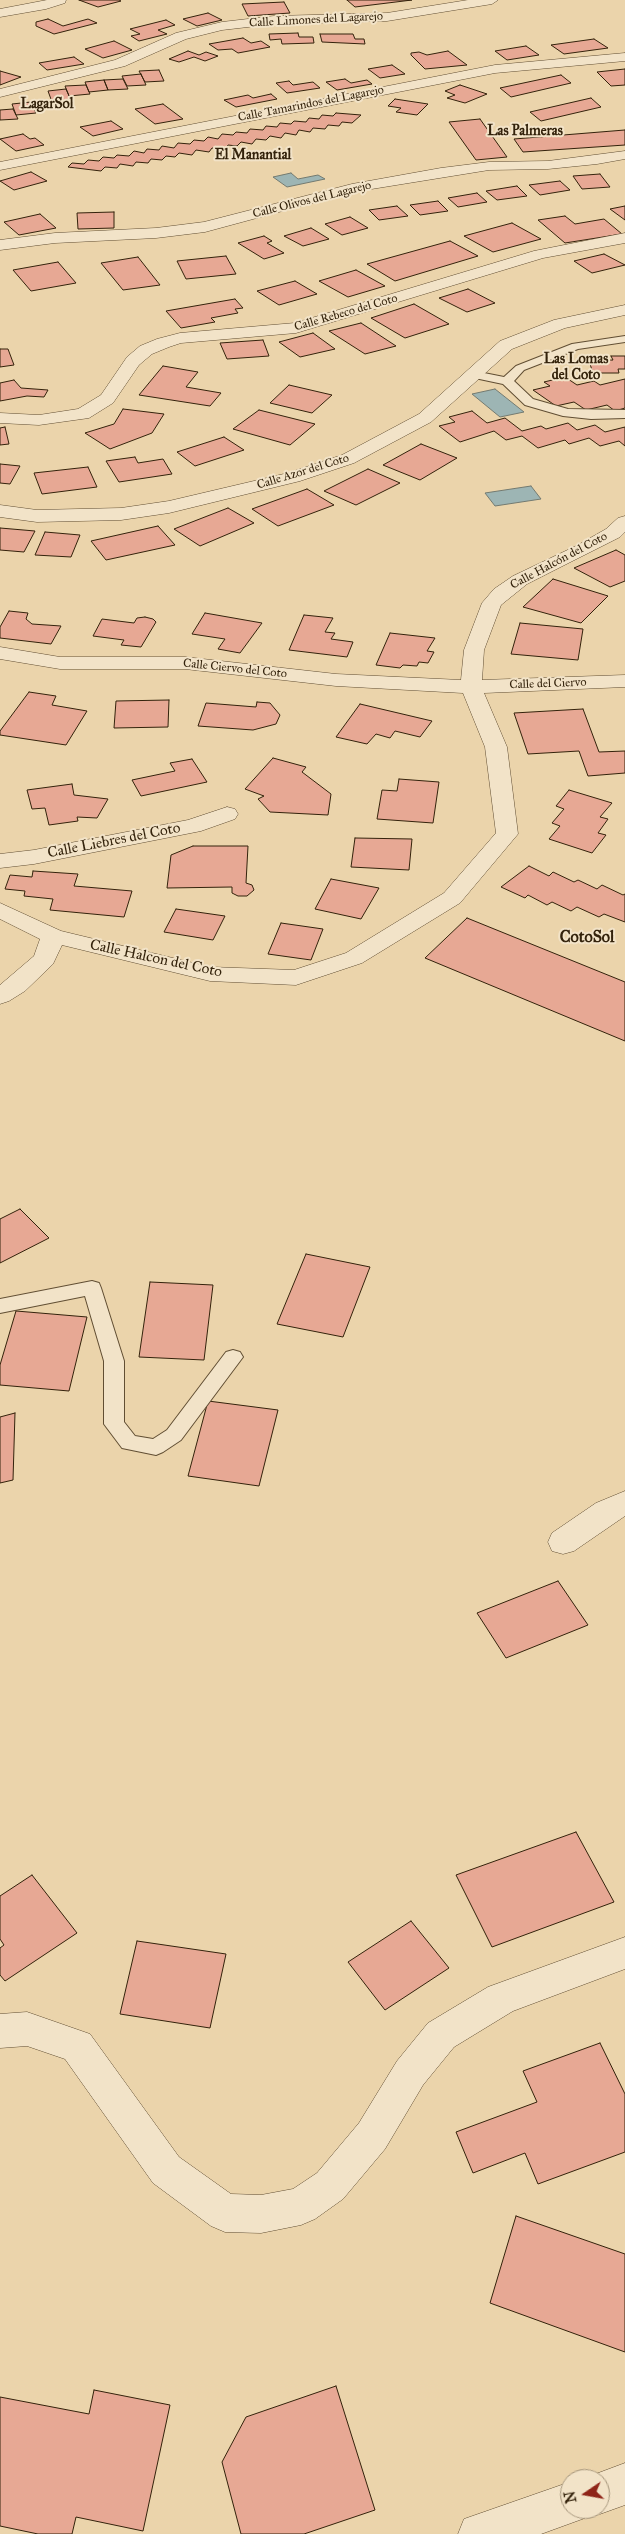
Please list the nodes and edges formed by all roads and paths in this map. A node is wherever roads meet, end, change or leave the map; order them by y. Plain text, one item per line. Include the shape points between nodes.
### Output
1 (60, 0) edge
2 (492, 0) edge
3 (0, 12) edge
4 (625, 57) edge
5 (0, 93) edge
6 (625, 155) edge
7 (0, 166) edge
8 (625, 238) edge
9 (0, 245) edge
10 (625, 310) edge
11 (625, 339) edge
12 (474, 375) junction
13 (507, 382) junction
14 (625, 414) edge
15 (0, 418) edge
16 (0, 511) edge
17 (625, 522) edge
18 (0, 652) edge
19 (625, 681) edge
20 (471, 687) junction
21 (227, 814) dead end
22 (0, 861) edge
23 (0, 910) edge
24 (53, 936) junction
25 (0, 996) edge
26 (0, 1306) edge
27 (233, 1357) dead end
28 (625, 1504) edge
29 (563, 1542) dead end
30 (625, 1953) edge
31 (0, 2031) edge
32 (625, 2484) edge
33 (610, 2489) edge
34 (560, 2506) edge
35 (479, 2534) edge

1 - 3 street
2 - 5 street, Calle Limones del Lagarejo via 387,17 274,20 222,26 181,36 120,63
4 - 7 street, Calle Tamarindos del Lagarejo via 477,72
6 - 9 street, Calle Olivos del Lagarejo via 548,165 489,166 424,175 352,188 205,226
8 - 15 street, Calle Rebeco del Coto via 524,258 296,328 180,338 146,350 134,361 107,399 83,414 38,420
10 - 12 street, Calle Azor del Coto via 560,324 529,335 506,346
11 - 13 lane via 576,346 520,368
12 - 13 lane
12 - 16 street, Calle Azor del Coto via 426,418 405,430 348,459 294,477 178,505 121,514 37,516
13 - 14 lane via 530,402 567,413
17 - 20 street, Calle Halcón del Coto via 613,533 501,593 492,603 474,650
18 - 20 street, Calle Ciervo del Coto via 60,663 185,663 336,680
19 - 20 street, Calle del Ciervo
20 - 24 street, Calle Halcon del Coto via 496,747 508,834 452,898 354,958 296,978 210,974
21 - 22 street, Calle Liebres del Coto via 193,826
23 - 24 street, Calle Halcon del Coto
24 - 25 street via 45,959
26 - 27 lane via 92,1288 114,1361 114,1424 130,1443 156,1447 174,1435
28 - 29 street
30 - 31 street via 501,1999 441,2036 410,2073 372,2136 330,2186 301,2206 261,2214 225,2213 166,2170 77,2046 27,2029
32 - 33 street
34 - 35 street

